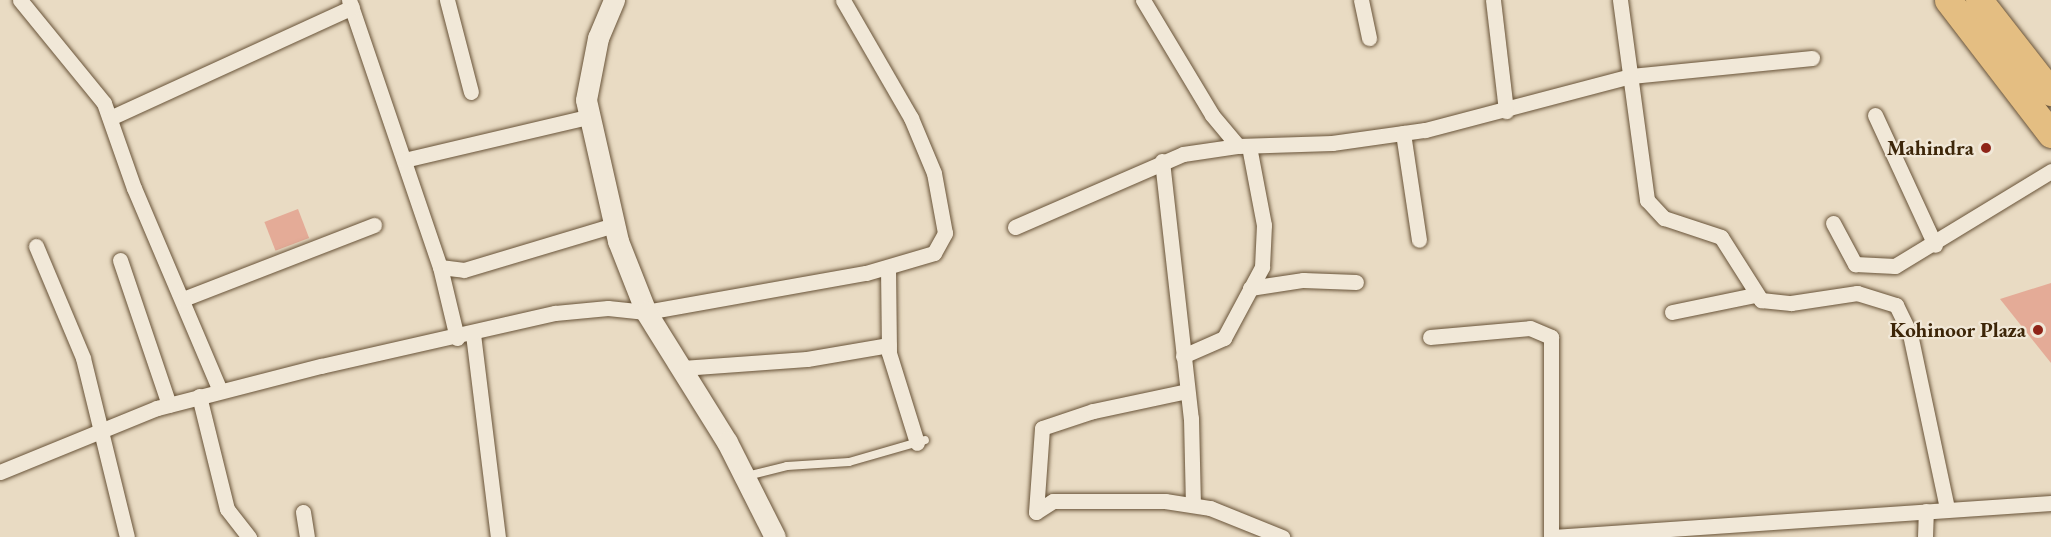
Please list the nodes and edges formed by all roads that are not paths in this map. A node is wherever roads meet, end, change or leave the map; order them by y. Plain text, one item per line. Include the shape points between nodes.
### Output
1 (20, 0) edge
2 (447, 0) edge
3 (614, 0) edge
4 (843, 0) edge
5 (1143, 0) edge
6 (1361, 0) edge
7 (1493, 0) edge
8 (1620, 0) edge
9 (1948, 0) edge
10 (1979, 0) edge
11 (351, 4) edge
12 (1369, 38) dead end
13 (1812, 58) dead end
14 (1631, 76) junction
15 (471, 92) dead end
16 (2051, 92) edge
17 (1506, 111) junction
18 (1875, 115) dead end
19 (588, 117) junction
20 (110, 118) junction
21 (1403, 133) junction
22 (2051, 134) edge
23 (1243, 146) junction
24 (404, 160) junction
25 (1162, 161) junction
26 (2051, 171) edge
27 (1833, 223) dead end
28 (374, 225) dead end
29 (614, 225) junction
30 (1015, 227) dead end
31 (1419, 240) dead end
32 (1935, 245) junction
33 (36, 246) dead end
34 (120, 260) dead end
35 (440, 267) junction
36 (888, 268) junction
37 (1356, 282) dead end
38 (1250, 288) junction
39 (1755, 295) junction
40 (183, 299) junction
41 (646, 312) junction
42 (1672, 312) dead end
43 (474, 334) junction
44 (1430, 337) dead end
45 (457, 338) junction
46 (889, 345) junction
47 (1183, 356) junction
48 (682, 368) junction
49 (220, 391) junction
50 (1187, 391) junction
51 (199, 396) junction
52 (169, 405) junction
53 (103, 427) junction
54 (921, 442) joint
55 (0, 472) edge
56 (746, 477) junction
57 (2051, 503) edge
58 (1193, 505) junction
59 (1947, 508) junction
60 (1926, 511) junction
61 (303, 512) dead end
62 (127, 537) edge
63 (249, 537) edge
64 (307, 537) edge
65 (498, 537) edge
66 (776, 537) edge
67 (1281, 537) edge
68 (1552, 537) edge
69 (1925, 537) edge

1 - 20 street via 85,73
2 - 15 street
3 - 19 street via 590,70
4 - 36 street via 911,118 934,173 944,218 943,244 934,253
5 - 23 street via 1212,115
6 - 12 street
7 - 17 street
8 - 14 street
9 - 22 highway
10 - 16 highway
11 - 20 street
11 - 24 street
13 - 14 street
14 - 17 street
14 - 39 street via 1647,200 1664,218 1721,237
17 - 21 street
18 - 32 street
19 - 24 street
19 - 29 street
20 - 40 street via 134,188
21 - 23 street
21 - 31 street
23 - 25 street
23 - 38 street via 1265,240 1262,267
24 - 35 street
25 - 30 street
25 - 47 street
26 - 32 street
27 - 32 street via 1849,256 1865,268 1895,266
28 - 40 street
29 - 35 street via 464,270
29 - 41 street
33 - 53 street via 72,328
34 - 52 street
35 - 45 street
36 - 41 street
36 - 46 street
37 - 38 street via 1303,279
38 - 47 street via 1224,338
39 - 42 street
39 - 59 street via 1791,303 1871,293 1896,304 1910,334
40 - 49 street
41 - 43 street via 581,309
41 - 48 street
43 - 45 street
43 - 65 street
44 - 68 street via 1530,328 1551,337
45 - 49 street
46 - 48 street via 797,361
46 - 54 street
47 - 50 street
48 - 56 street
49 - 51 street
50 - 58 street
50 - 58 street via 1084,413 1042,428 1036,512 1067,500
51 - 52 street
51 - 63 street via 227,509
52 - 53 street
53 - 55 street
53 - 62 street
54 - 56 lane via 849,462 787,466
56 - 66 street
57 - 59 street
58 - 67 street
59 - 60 street
60 - 68 street
60 - 69 street
61 - 64 street

